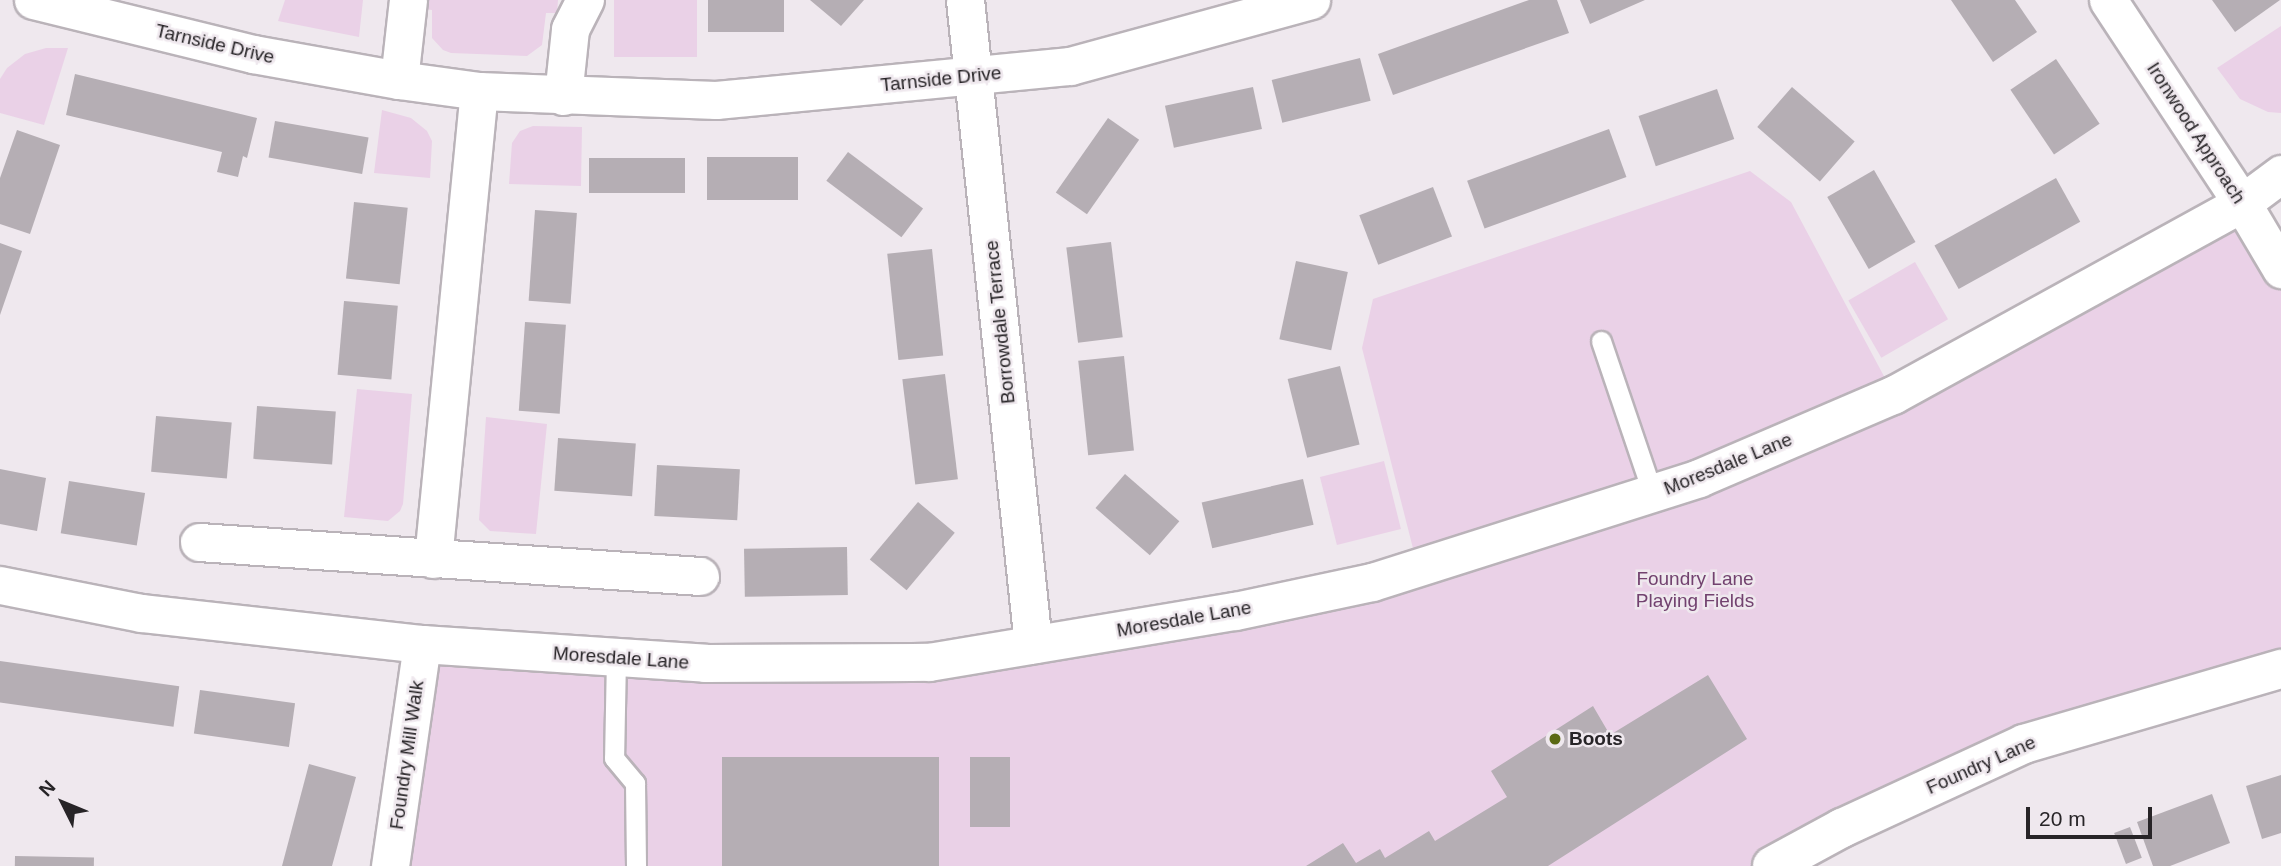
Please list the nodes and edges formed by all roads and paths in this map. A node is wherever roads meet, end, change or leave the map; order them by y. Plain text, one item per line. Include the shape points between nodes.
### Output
1 (33, 0) edge
2 (408, 0) edge
3 (585, 0) edge
4 (965, 0) edge
5 (1311, 0) edge
6 (2108, 0) edge
7 (974, 75) junction
8 (399, 80) junction
9 (479, 91) junction
10 (563, 96) junction
11 (2281, 174) edge
12 (2242, 203) junction
13 (2281, 269) edge
14 (1601, 341) dead end
15 (1653, 495) junction
16 (199, 542) dead end
17 (433, 558) junction
18 (700, 576) dead end
19 (0, 585) edge
20 (422, 643) junction
21 (1033, 644) junction
22 (615, 657) junction
23 (2281, 669) edge
24 (390, 866) edge
25 (636, 866) edge
26 (1772, 866) edge

1 - 8 street, Tarnside Drive via 253,54
2 - 8 street
3 - 10 street via 570,29
4 - 7 street, Borrowdale Terrace
5 - 7 street, Tarnside Drive via 1070,66
6 - 12 street, Ironwood Approach
7 - 10 street, Tarnside Drive via 716,100
7 - 21 street, Borrowdale Terrace
8 - 9 street, Tarnside Drive
9 - 10 street, Tarnside Drive
9 - 17 street
11 - 12 street, Moresdale Lane
12 - 13 street, Ironwood Approach
12 - 15 street, Moresdale Lane via 1894,396
14 - 15 lane
15 - 21 street, Moresdale Lane via 1372,582
16 - 17 street
17 - 18 street
19 - 20 street, Moresdale Lane via 141,613
20 - 22 street, Moresdale Lane
20 - 24 street, Foundry Mill Walk
21 - 22 street, Moresdale Lane via 929,662 705,663
22 - 25 lane via 614,758 635,783
23 - 26 street, Foundry Lane via 2024,744 1842,828

